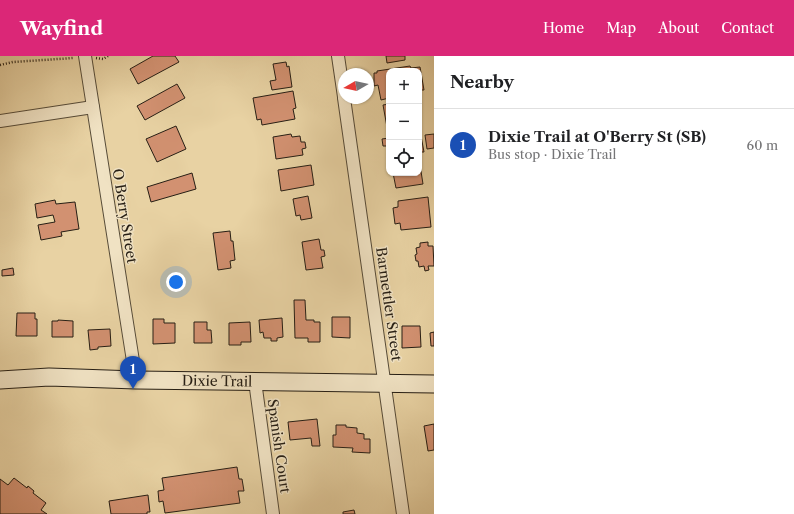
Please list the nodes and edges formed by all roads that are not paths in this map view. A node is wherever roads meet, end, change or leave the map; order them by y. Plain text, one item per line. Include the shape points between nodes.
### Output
1 (338, 56) edge
2 (85, 57) edge
3 (340, 68) edge
4 (345, 104) edge
5 (93, 107) junction
6 (0, 121) edge
7 (0, 380) edge
8 (136, 380) junction
9 (255, 381) junction
10 (385, 383) junction
11 (434, 384) edge
12 (273, 514) edge
13 (403, 514) edge

1 - 3 street, Barmettler Street
2 - 5 street, O Berry Street
4 - 10 street, Barmettler Street
5 - 6 street
5 - 8 street, O Berry Street
7 - 8 main road, Dixie Trail via 49,377
8 - 9 main road, Dixie Trail
9 - 10 main road, Dixie Trail
9 - 12 street, Spanish Court
10 - 11 main road, Dixie Trail
10 - 13 street, Barmettler Street

